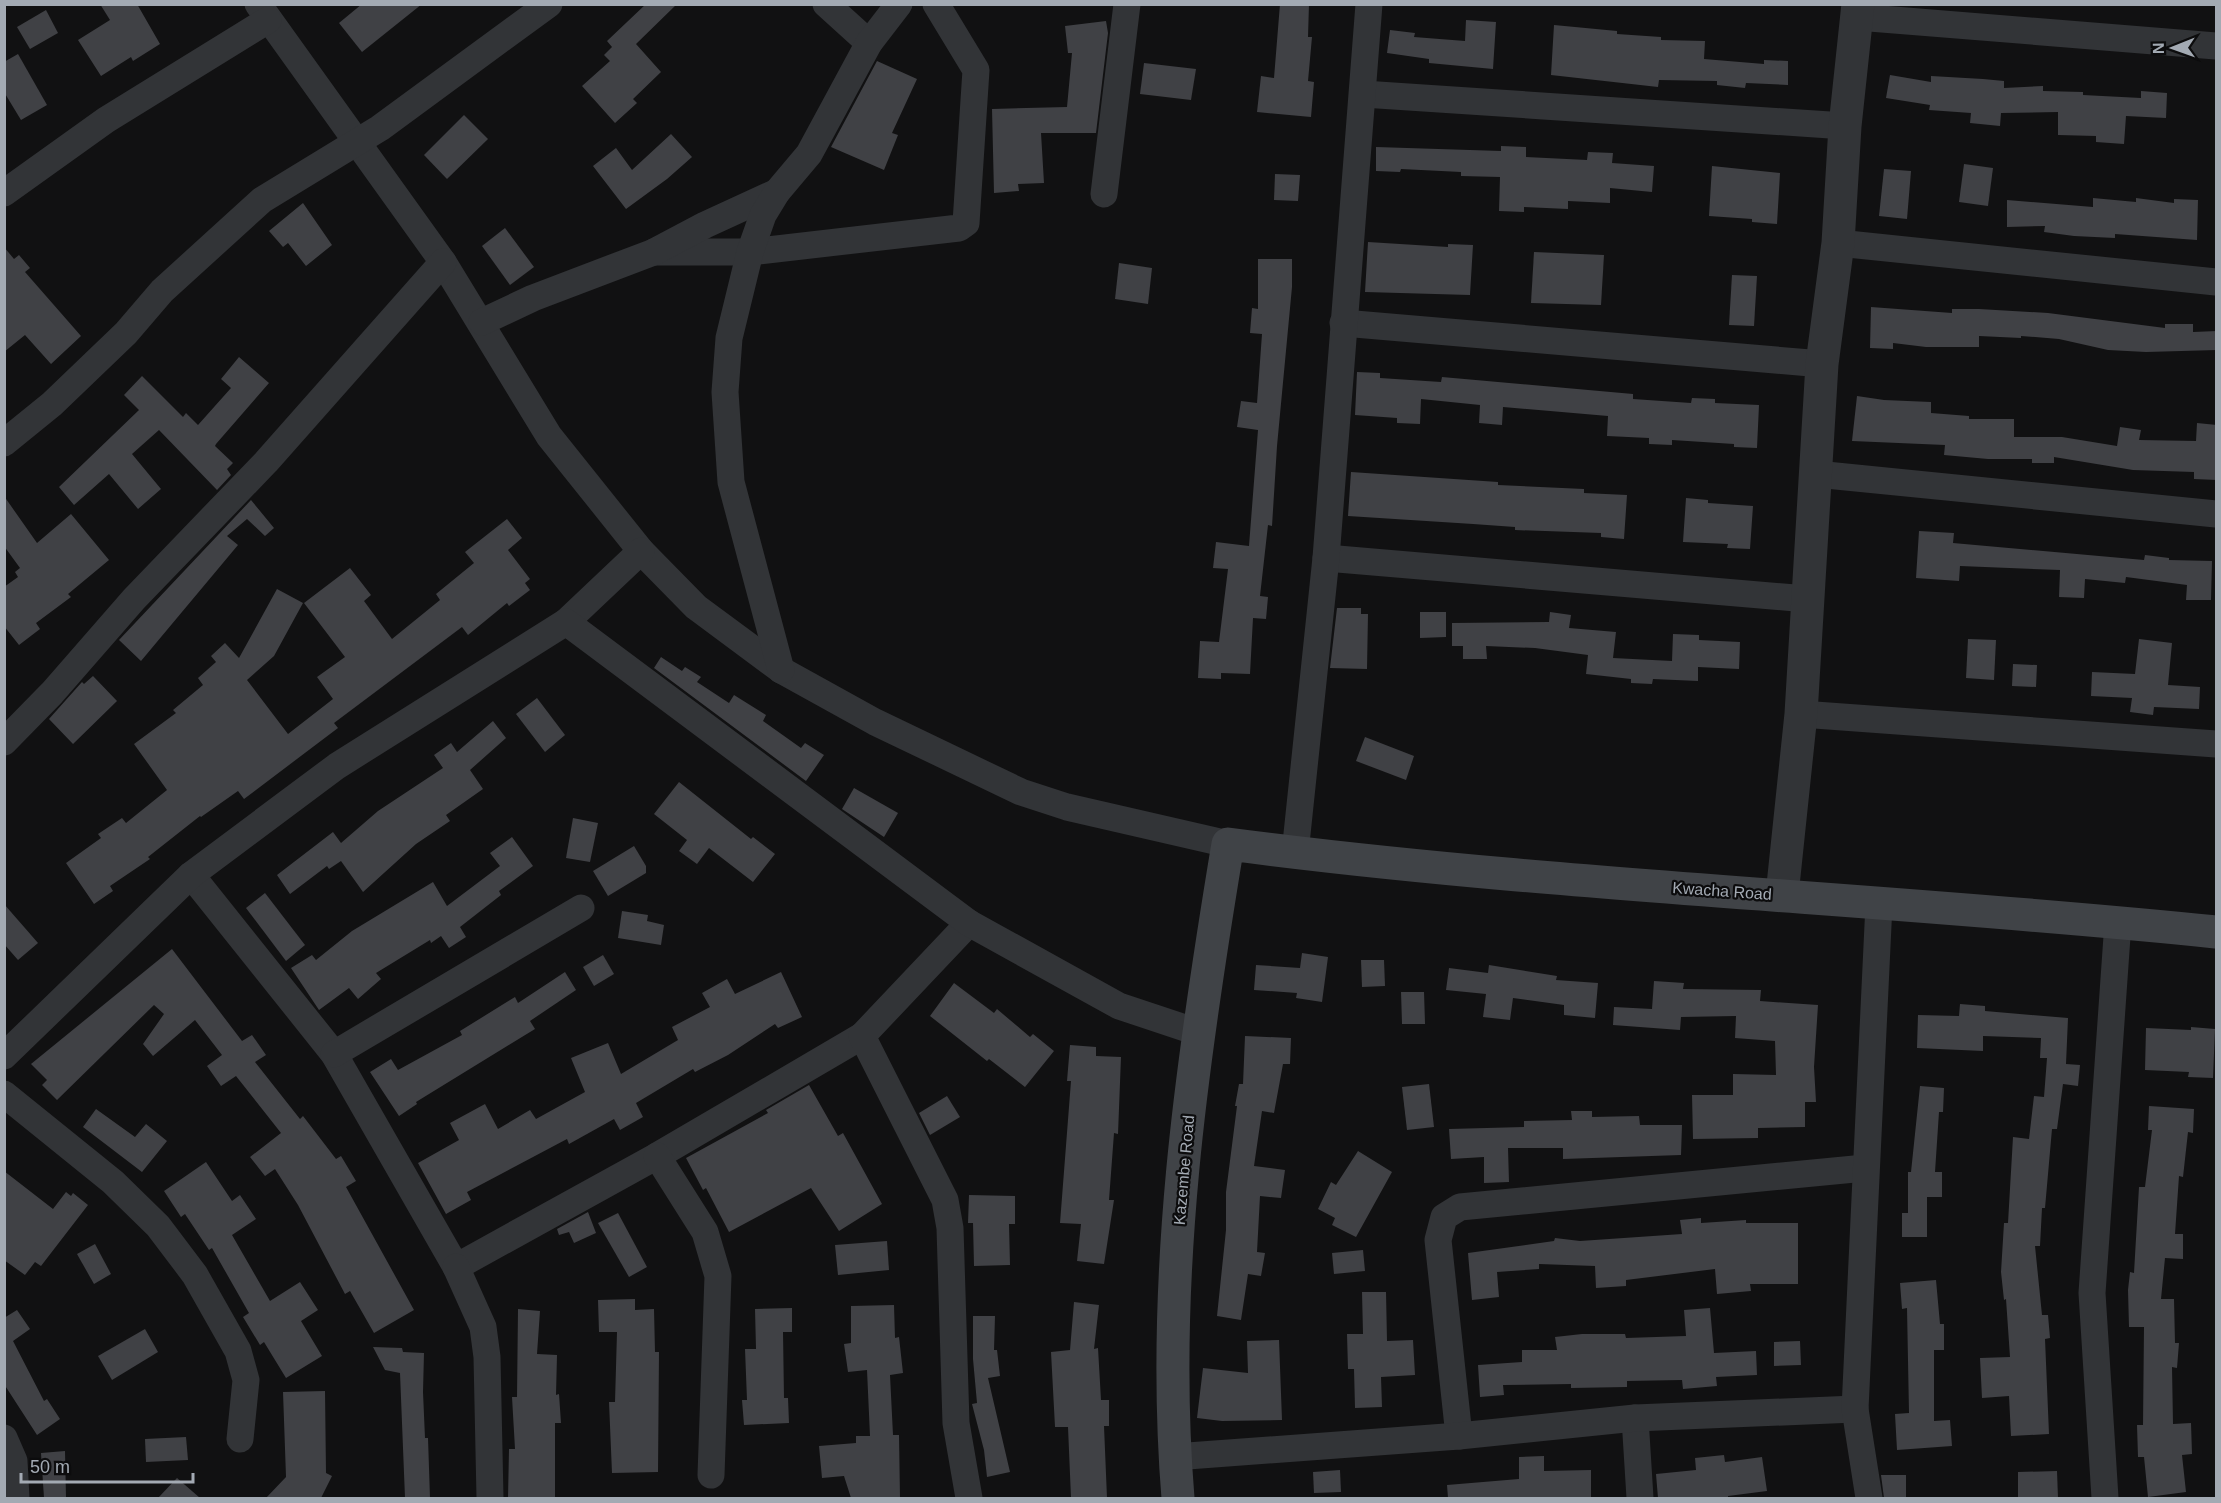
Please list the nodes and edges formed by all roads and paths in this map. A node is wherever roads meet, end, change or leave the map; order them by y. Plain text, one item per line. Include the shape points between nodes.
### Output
1 (549, 4) edge
2 (826, 4) edge
3 (899, 4) edge
4 (936, 4) edge
5 (1127, 4) edge
6 (1369, 4) edge
7 (1858, 11) edge
8 (263, 12) edge
9 (869, 43) junction
10 (2217, 46) edge
11 (1363, 94) junction
12 (1845, 126) junction
13 (356, 141) junction
14 (777, 192) junction
15 (4, 194) edge
16 (1104, 194) dead end
17 (1838, 243) junction
18 (654, 252) junction
19 (750, 252) junction
20 (443, 262) junction
21 (2217, 282) edge
22 (482, 322) junction
23 (1343, 323) junction
24 (1822, 364) junction
25 (4, 443) edge
26 (1816, 474) junction
27 (2217, 514) edge
28 (641, 550) junction
29 (1326, 558) junction
30 (1807, 599) junction
31 (566, 622) junction
32 (781, 670) junction
33 (1801, 714) junction
34 (4, 742) edge
35 (2217, 744) edge
36 (1228, 844) junction
37 (1294, 853) junction
38 (191, 875) junction
39 (1782, 895) junction
40 (1879, 904) junction
41 (581, 908) dead end
42 (2118, 922) junction
43 (969, 923) junction
44 (2217, 932) edge
45 (1197, 1032) junction
46 (862, 1036) junction
47 (334, 1054) junction
48 (4, 1056) edge
49 (4, 1094) edge
50 (657, 1156) junction
51 (1865, 1168) junction
52 (456, 1267) junction
53 (1855, 1409) junction
54 (1635, 1418) junction
55 (1458, 1436) junction
56 (4, 1438) edge
57 (240, 1439) dead end
58 (1174, 1457) junction
59 (711, 1475) dead end
60 (16, 1498) edge
61 (490, 1498) edge
62 (969, 1498) edge
63 (1178, 1498) edge
64 (1640, 1498) edge
65 (1869, 1498) edge
66 (2105, 1498) edge

1 - 13 street via 380,128
2 - 9 street
3 - 9 street
4 - 19 street via 976,70 966,223 959,228
5 - 16 street
6 - 11 street
7 - 10 street
7 - 12 street
8 - 13 street
8 - 15 street
9 - 14 street via 809,154
11 - 12 street
11 - 23 street
12 - 17 street
13 - 20 street
13 - 25 street via 262,200 162,291 126,333 52,404
14 - 18 street
14 - 19 street via 763,214
17 - 21 street
17 - 24 street
18 - 19 street
18 - 22 street via 533,298
19 - 32 street via 728,349 725,392 731,482
20 - 22 street
20 - 34 street via 266,462
22 - 28 street via 549,436
23 - 24 street
23 - 29 street
24 - 26 street
26 - 27 street
26 - 30 street
28 - 31 street
28 - 32 street via 696,607
29 - 30 street
29 - 37 street
30 - 33 street
31 - 38 street via 337,766
31 - 43 street
32 - 36 street via 875,722 1021,792 1067,807
33 - 35 street
33 - 39 street
36 - 37 main road, Kwacha Road
36 - 45 main road, Kazembe Road
37 - 39 main road, Kwacha Road
38 - 47 street
38 - 48 street
39 - 40 main road, Kwacha Road
40 - 42 main road, Kwacha Road
40 - 51 street
41 - 47 street
42 - 44 main road, Kwacha Road
42 - 66 street via 2092,1293
43 - 45 street via 1119,1006
43 - 46 street
45 - 58 main road, Kazembe Road via 1171,1346
46 - 50 street
46 - 62 street via 945,1200 950,1228 956,1423
47 - 52 street
49 - 57 street via 113,1182 158,1226 195,1275 238,1351 246,1380
50 - 52 street
50 - 59 street via 705,1232 718,1276
51 - 53 street
51 - 55 street via 1460,1207 1444,1217 1437,1240
52 - 61 street via 483,1327
53 - 54 street
53 - 65 street
54 - 55 street
54 - 64 street
55 - 58 street
56 - 60 street via 14,1461
58 - 63 main road, Kazembe Road

